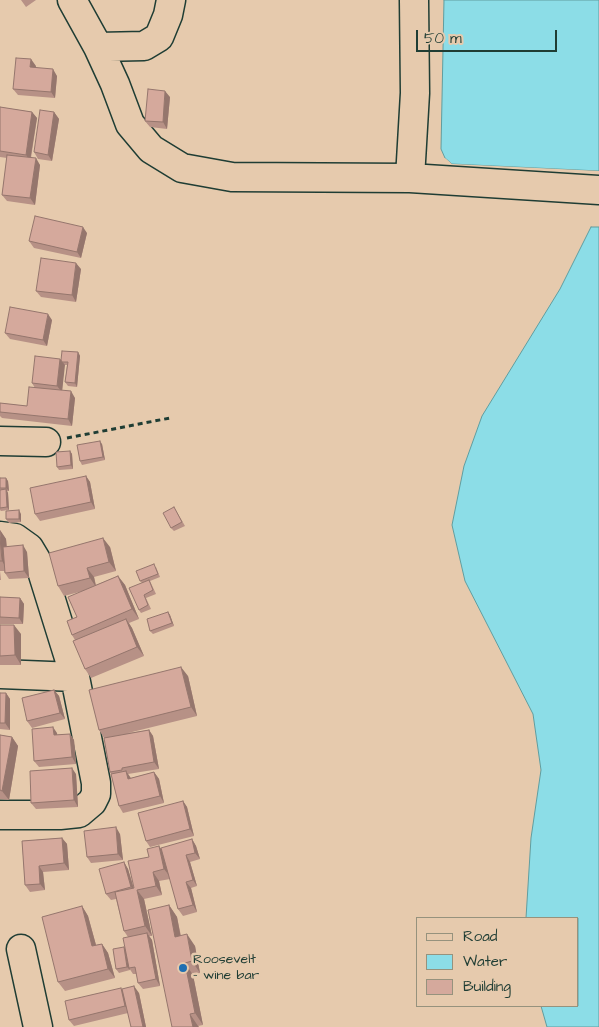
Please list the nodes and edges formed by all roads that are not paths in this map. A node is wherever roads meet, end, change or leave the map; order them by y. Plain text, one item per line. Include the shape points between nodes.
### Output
1 (72, 0) edge
2 (170, 0) edge
3 (414, 0) edge
4 (98, 47) junction
5 (410, 178) junction
6 (599, 190) edge
7 (0, 441) edge
8 (46, 442) road end
9 (0, 536) edge
10 (0, 674) edge
11 (75, 677) junction
12 (0, 815) edge
13 (21, 949) dead end
14 (38, 1027) edge

1 - 4 street
2 - 4 street via 159,37 144,46
3 - 5 street via 415,93
4 - 5 street via 130,124 150,149 182,168 232,177
5 - 6 street
7 - 8 street
9 - 11 street via 15,538 29,548 41,568
10 - 11 street
11 - 12 street via 96,784 92,802 79,813
13 - 14 street

